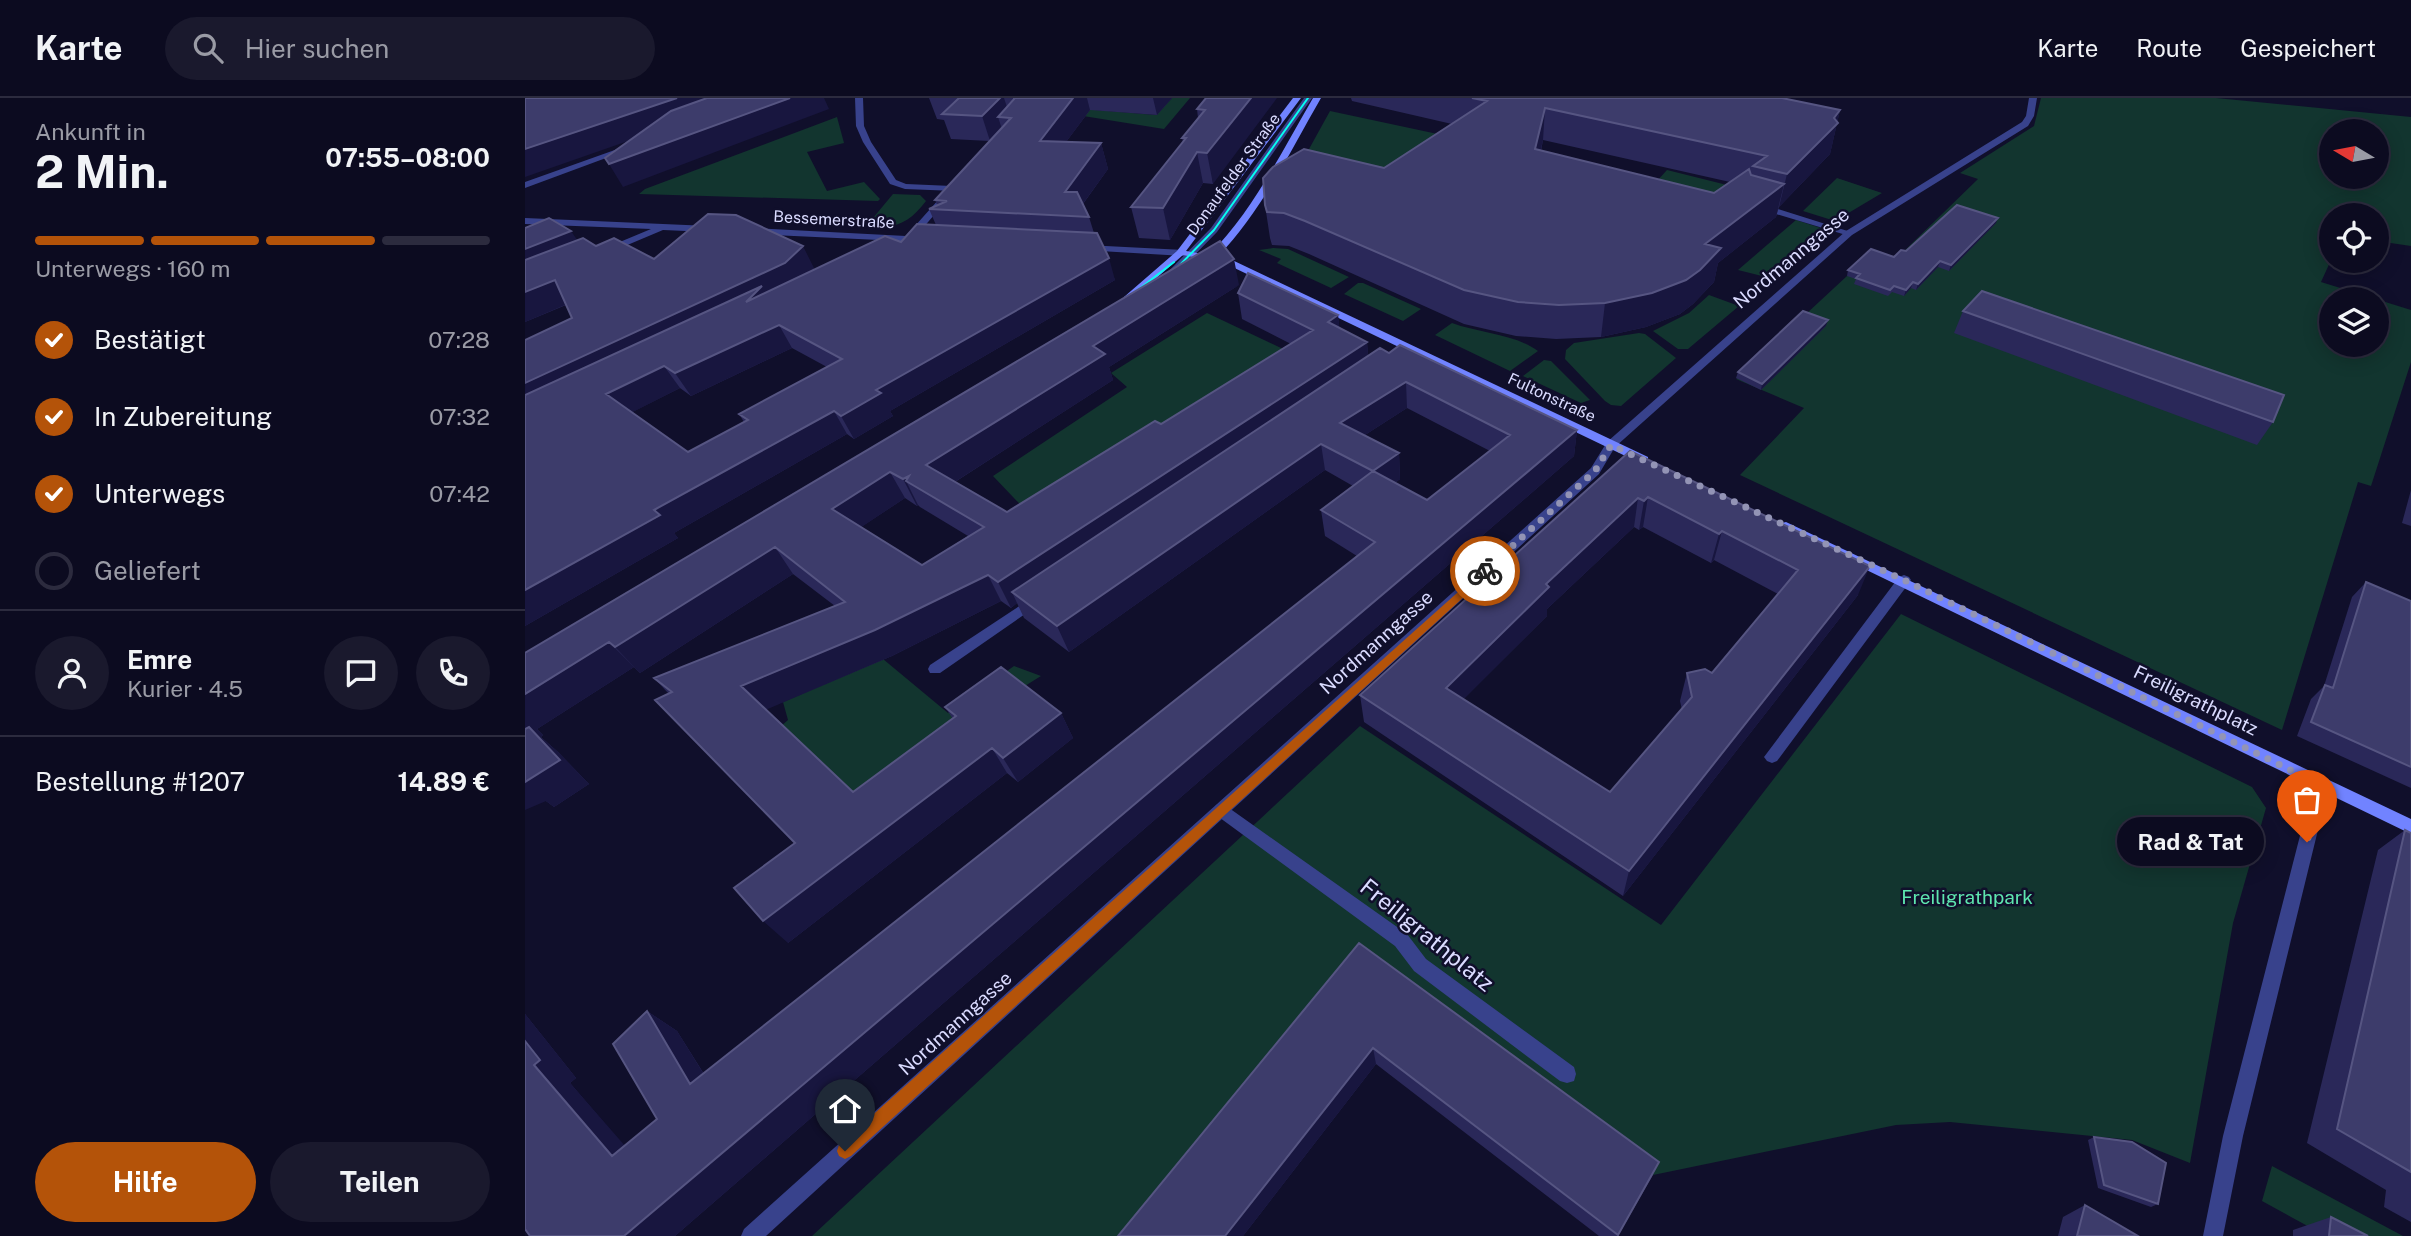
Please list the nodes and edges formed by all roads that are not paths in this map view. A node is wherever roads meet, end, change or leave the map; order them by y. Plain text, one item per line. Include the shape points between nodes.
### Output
1 (859, 98) edge
2 (1297, 98) edge
3 (1308, 98) edge
4 (1317, 98) edge
5 (2033, 98) edge
6 (642, 143) edge
7 (525, 185) edge
8 (1748, 203) edge
9 (525, 221) edge
10 (663, 227) junction
11 (718, 230) edge
12 (746, 231) edge
13 (1849, 233) junction
14 (909, 238) junction
15 (927, 239) edge
16 (1073, 247) edge
17 (884, 250) edge
18 (1186, 253) junction
19 (596, 255) edge
20 (1208, 261) junction
21 (1182, 277) edge
22 (1169, 283) edge
23 (1148, 294) edge
24 (1611, 445) junction
25 (1654, 465) edge
26 (1779, 522) edge
27 (1904, 580) junction
28 (1048, 592) edge
29 (935, 669) dead end
30 (1772, 757) dead end
31 (2321, 785) junction
32 (1221, 810) junction
33 (2411, 827) edge
34 (1567, 1074) dead end
35 (751, 1236) edge
36 (2213, 1236) edge

1 - 14 street via 860,126 893,182 905,187 956,186
2 - 18 street, Donaufelder Straße
3 - 18 street, Donaufelder Straße via 1214,230
4 - 20 street, Donaufelder Straße via 1268,182 1228,241
5 - 13 street, Nordmanngasse via 2025,124
6 - 7 street
8 - 13 street
9 - 10 street
10 - 11 street
10 - 19 street
12 - 14 street, Bessemerstraße
13 - 24 street, Nordmanngasse
14 - 15 street, Bessemerstraße
14 - 17 street
16 - 18 street
18 - 20 street, Fultonstraße
18 - 23 street, Donaufelder Straße via 1120,306
20 - 24 street, Fultonstraße via 1234,264 1404,351
21 - 22 street
24 - 25 street, Fultonstraße
24 - 32 street, Nordmanngasse via 1595,471
26 - 27 street
27 - 30 street
27 - 31 street, Freiligrathplatz
28 - 29 street
31 - 33 street
31 - 36 street via 2227,1160
32 - 34 street, Freiligrathplatz via 1401,940 1420,965
32 - 35 street, Nordmanngasse

